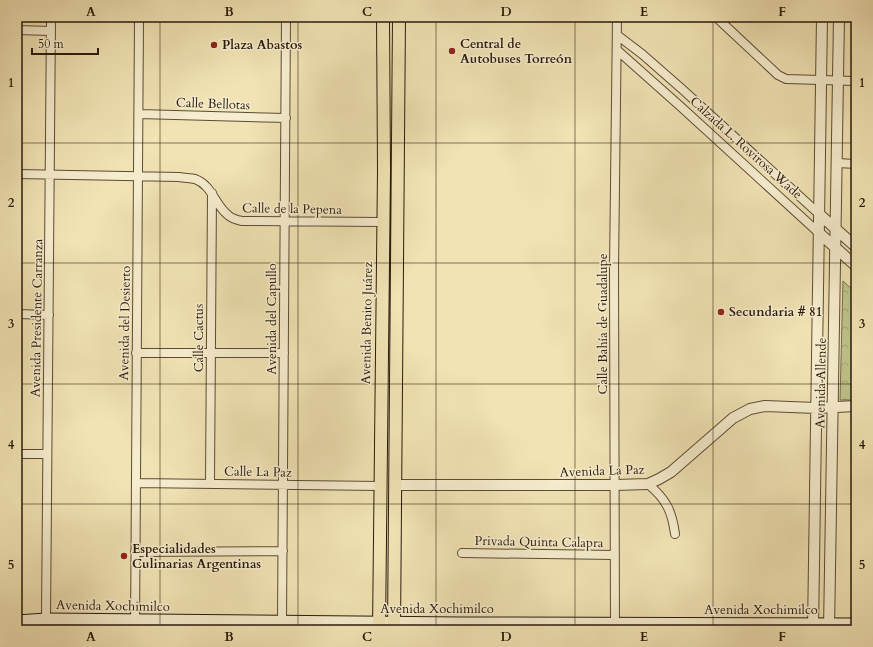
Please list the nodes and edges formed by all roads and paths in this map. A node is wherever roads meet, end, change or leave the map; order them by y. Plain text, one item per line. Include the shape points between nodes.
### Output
1 (51, 17) edge
2 (140, 17) edge
3 (286, 17) edge
4 (383, 17) edge
5 (391, 17) edge
6 (399, 17) edge
7 (617, 17) edge
8 (716, 17) edge
9 (822, 17) edge
10 (839, 17) edge
11 (17, 30) edge
12 (51, 30) junction
13 (617, 36) junction
14 (617, 50) junction
15 (399, 77) junction
16 (821, 81) junction
17 (838, 81) junction
18 (856, 81) edge
19 (139, 114) junction
20 (286, 118) junction
21 (837, 163) junction
22 (856, 164) edge
23 (17, 174) edge
24 (50, 175) junction
25 (138, 176) junction
26 (212, 193) junction
27 (819, 214) junction
28 (285, 222) junction
29 (382, 222) junction
30 (836, 229) junction
31 (819, 233) junction
32 (856, 247) edge
33 (836, 248) junction
34 (856, 266) edge
35 (382, 309) junction
36 (397, 309) junction
37 (17, 314) edge
38 (49, 315) junction
39 (136, 352) junction
40 (211, 353) junction
41 (284, 353) junction
42 (856, 406) edge
43 (816, 408) junction
44 (833, 408) junction
45 (17, 454) edge
46 (47, 454) junction
47 (136, 483) junction
48 (210, 484) junction
49 (648, 484) junction
50 (283, 485) junction
51 (395, 485) junction
52 (615, 485) junction
53 (380, 486) junction
54 (675, 534) dead end
55 (283, 551) junction
56 (135, 552) junction
57 (462, 553) dead end
58 (615, 555) junction
59 (46, 619) junction
60 (17, 621) edge
61 (282, 621) junction
62 (856, 624) edge
63 (135, 625) edge
64 (379, 626) edge
65 (394, 626) edge
66 (615, 626) edge
67 (813, 627) edge
68 (829, 627) edge

1 - 12 street, Avenida Presidente Carranza
2 - 19 street, Avenida del Desierto
3 - 20 street, Avenida del Capullo
4 - 29 main road, Avenida Benito Juárez
5 - 15 main road via 393,63
6 - 15 main road
7 - 13 street, Calle Bahía de Guadalupe
8 - 16 street via 778,75 790,80
9 - 16 street, Avenida Allende
10 - 17 street, Avenida Allende
11 - 12 street
12 - 24 street, Avenida Presidente Carranza
13 - 14 street, Calle Bahía de Guadalupe
13 - 27 street, Calzada L. Rovirosa Wade via 682,89
14 - 31 street, Calzada L. Rovirosa Wade
14 - 52 street, Calle Bahía de Guadalupe
15 - 36 main road
16 - 17 street
16 - 27 street, Avenida Allende
17 - 18 street
17 - 21 street, Avenida Allende
19 - 20 street, Calle Bellotas
19 - 25 street, Avenida del Desierto
20 - 28 street, Avenida del Capullo
21 - 22 street
21 - 30 street, Avenida Allende
23 - 24 street, Calle de la Pepena
24 - 25 street, Calle de la Pepena
24 - 38 street, Avenida Presidente Carranza
25 - 26 street, Calle de la Pepena via 195,179
25 - 39 street, Avenida del Desierto
26 - 28 street, Calle de la Pepena via 224,211 234,219
26 - 40 street, Calle Cactus
27 - 30 street, Calzada L. Rovirosa Wade
27 - 31 street, Avenida Allende
28 - 29 street, Calle de la Pepena
28 - 41 street, Avenida del Capullo
29 - 35 main road, Avenida Benito Juárez
30 - 32 street, Calzada L. Rovirosa Wade
30 - 33 street, Avenida Allende
31 - 33 street, Calzada L. Rovirosa Wade
31 - 43 street, Avenida Allende
33 - 34 street, Calzada L. Rovirosa Wade
33 - 44 street, Avenida Allende
35 - 36 main road
35 - 53 main road, Avenida Benito Juárez
36 - 51 main road
37 - 38 street
38 - 46 street, Avenida Presidente Carranza
39 - 40 street
39 - 47 street, Avenida del Desierto
40 - 41 street
40 - 48 street, Calle Cactus
41 - 50 street, Avenida del Capullo
42 - 44 street, Avenida La Paz
43 - 44 street, Avenida La Paz
43 - 49 street, Avenida La Paz via 765,406 750,409 733,418 671,472
43 - 67 street, Avenida Allende
44 - 68 street, Avenida Allende
45 - 46 street
46 - 59 street, Avenida Presidente Carranza
47 - 48 street, Calle La Paz
47 - 56 street, Avenida del Desierto
48 - 50 street, Calle La Paz
49 - 52 street, Avenida La Paz
49 - 54 street via 668,506
50 - 53 street, Calle La Paz
50 - 55 street, Avenida del Capullo
51 - 52 street, Avenida La Paz
51 - 65 main road
52 - 58 street, Calle Bahía de Guadalupe
53 - 64 main road, Avenida Benito Juárez
55 - 56 street
55 - 61 street, Avenida del Capullo
56 - 63 street, Avenida del Desierto
57 - 58 street, Privada Quinta Calapra
58 - 66 street, Calle Bahía de Guadalupe
59 - 60 main road, Avenida Xochimilco
59 - 63 main road, Avenida Xochimilco
61 - 63 main road, Avenida Xochimilco
61 - 64 main road, Avenida Xochimilco
62 - 68 main road, Avenida Xochimilco
64 - 65 main road, Avenida Xochimilco
65 - 66 main road, Avenida Xochimilco
66 - 67 main road, Avenida Xochimilco
67 - 68 main road, Avenida Xochimilco

